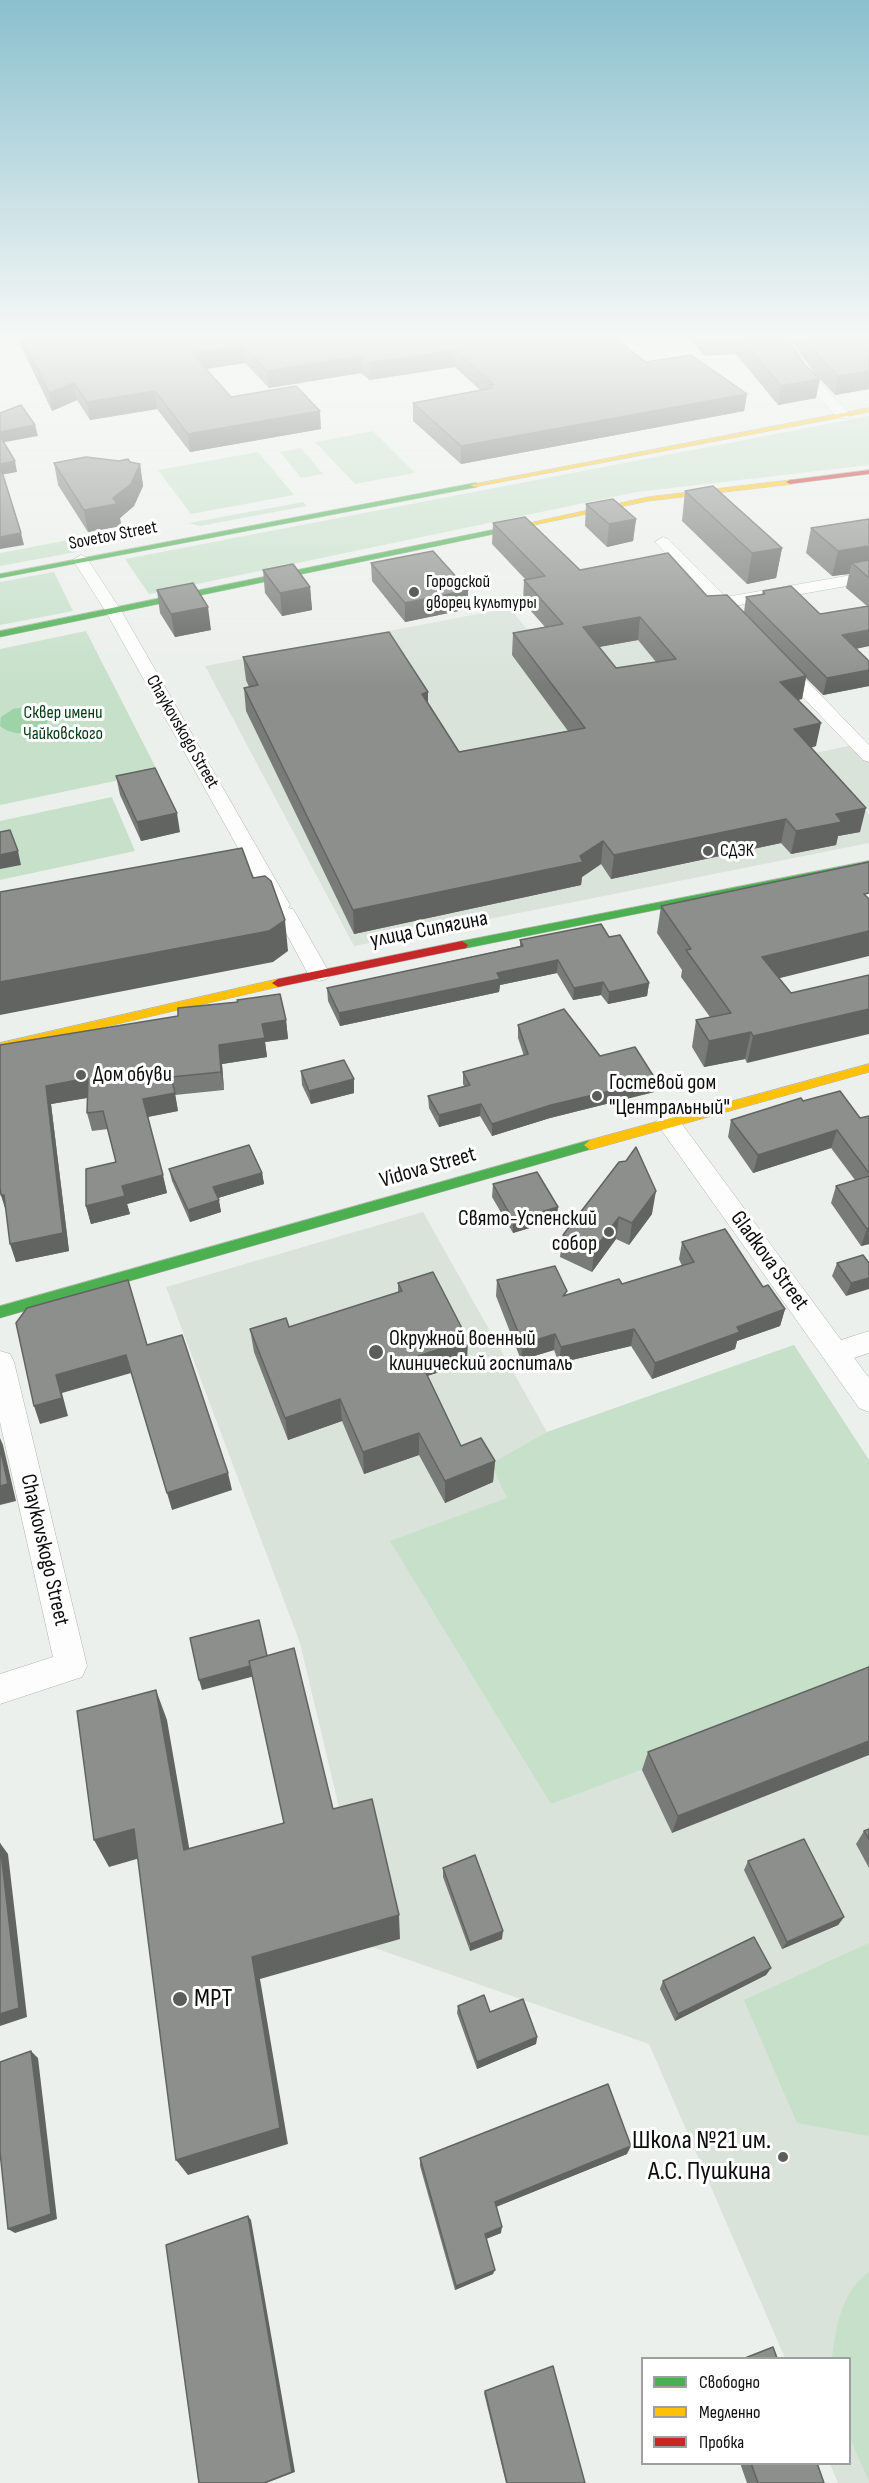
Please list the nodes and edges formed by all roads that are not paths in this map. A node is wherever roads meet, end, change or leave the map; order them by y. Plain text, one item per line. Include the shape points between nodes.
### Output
1 (618, 456) edge
2 (869, 472) edge
3 (663, 542) dead end
4 (81, 560) junction
5 (0, 576) edge
6 (869, 577) edge
7 (722, 603) junction
8 (114, 612) junction
9 (746, 628) edge
10 (0, 634) edge
11 (771, 653) edge
12 (869, 756) edge
13 (869, 864) edge
14 (319, 974) junction
15 (0, 1047) edge
16 (869, 1068) edge
17 (668, 1122) junction
18 (0, 1312) edge
19 (869, 1342) edge
20 (836, 1352) junction
21 (0, 1362) edge
22 (869, 1400) edge
23 (0, 1689) edge

1 - 4 street, Sovetov Street
2 - 8 street via 648,499
3 - 7 street
4 - 5 street, Sovetov Street
4 - 8 street, Chaykovskogo Street
6 - 7 street
7 - 9 street
8 - 10 street
8 - 14 street, Chaykovskogo Street
11 - 12 street
13 - 14 street, улица Сипягина
14 - 15 street, улица Сипягина
16 - 17 street, Vidova Street
17 - 18 street, Vidova Street
17 - 20 street, Gladkova Street
19 - 20 street
20 - 22 street, Gladkova Street
21 - 23 street, Chaykovskogo Street via 71,1666

